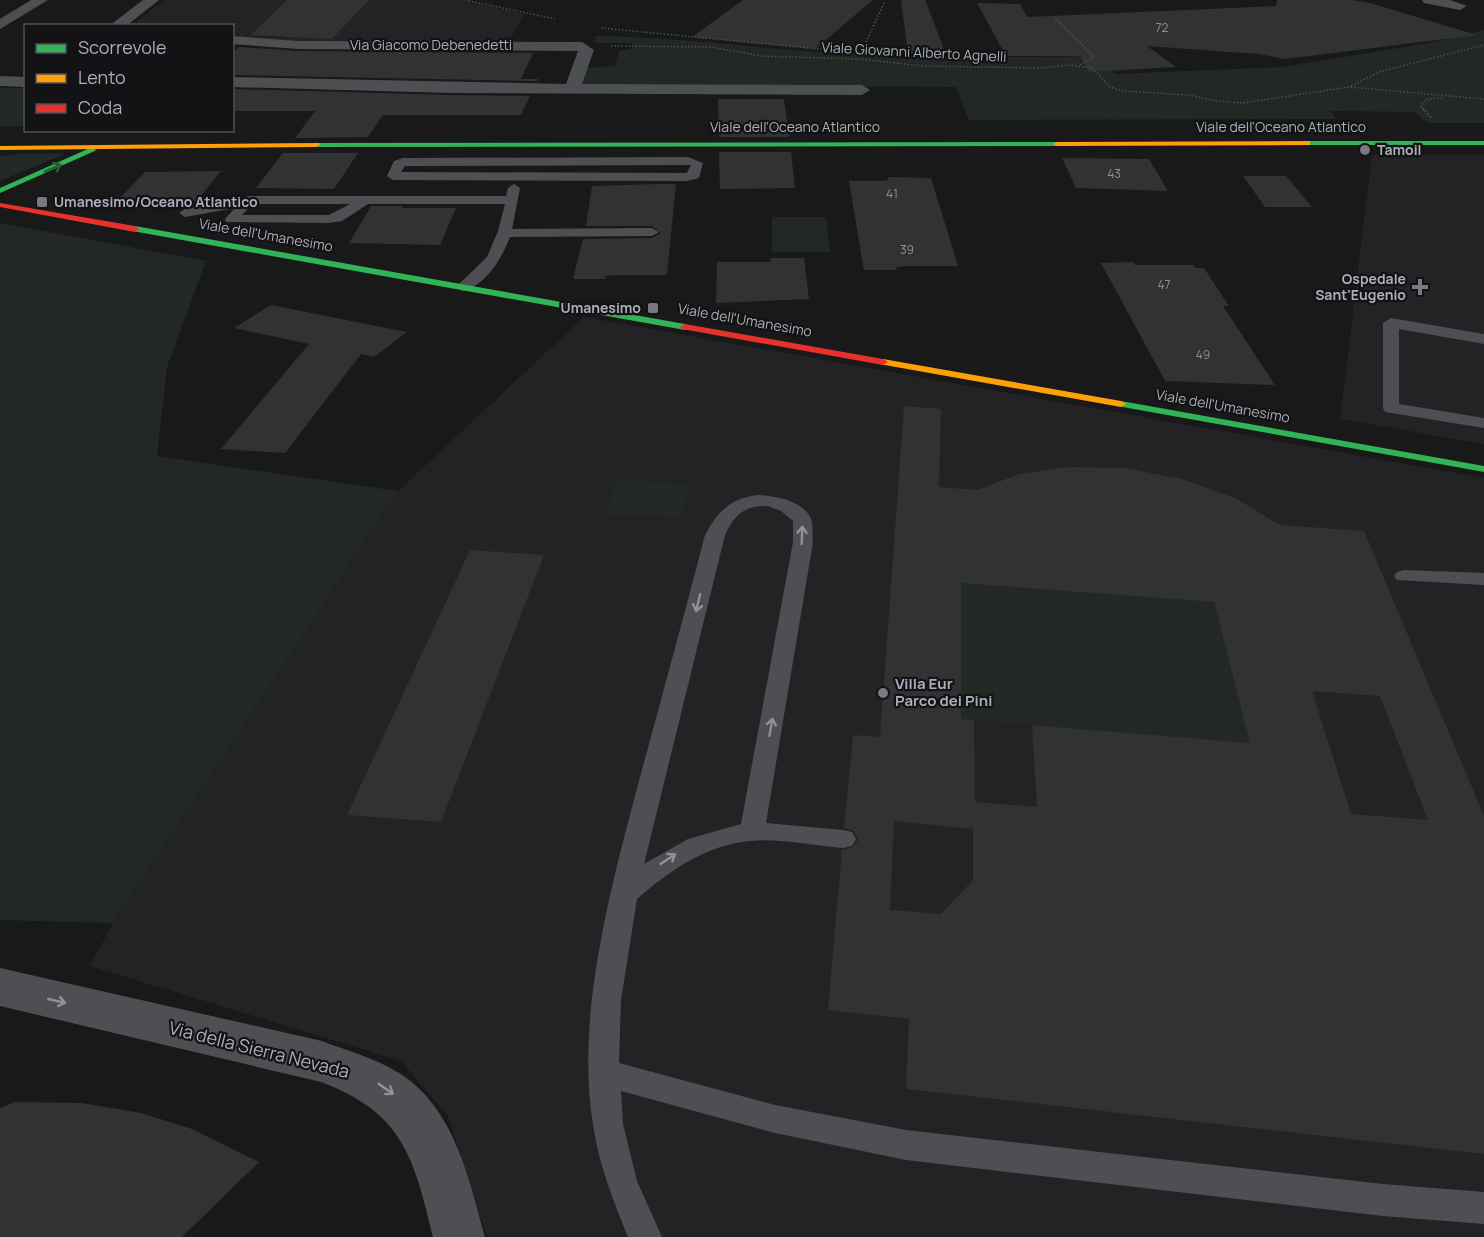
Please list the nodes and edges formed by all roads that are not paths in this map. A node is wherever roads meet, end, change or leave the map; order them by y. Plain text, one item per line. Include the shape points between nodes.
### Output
1 (41, 0) edge
2 (152, 0) edge
3 (1429, 0) edge
4 (1460, 6) dead end
5 (119, 24) edge
6 (0, 26) edge
7 (234, 40) edge
8 (0, 81) edge
9 (24, 82) edge
10 (234, 82) edge
11 (572, 88) junction
12 (862, 90) dead end
13 (1484, 134) edge
14 (0, 138) edge
15 (109, 140) junction
16 (1484, 143) edge
17 (0, 148) edge
18 (517, 161) junction
19 (515, 177) junction
20 (0, 191) edge
21 (366, 200) junction
22 (512, 200) junction
23 (246, 202) junction
24 (0, 205) edge
25 (185, 213) dead end
26 (652, 232) dead end
27 (507, 233) junction
28 (464, 287) junction
29 (1484, 339) edge
30 (1484, 423) edge
31 (1484, 469) edge
32 (1404, 576) dead end
33 (1484, 579) edge
34 (752, 831) junction
35 (843, 839) dead end
36 (622, 896) junction
37 (0, 987) edge
38 (605, 1073) junction
39 (1484, 1208) edge
40 (459, 1237) edge
41 (645, 1237) edge

1 - 6 street
2 - 5 street
3 - 4 street
7 - 11 street, Via Giacomo Debenedetti via 293,45 582,46 586,50
8 - 9 street
10 - 11 street
11 - 12 street
13 - 15 main road, Viale dell'Oceano Atlantico
14 - 15 main road
15 - 16 main road, Viale dell'Oceano Atlantico
15 - 17 main road
20 -> 15 main road
18 - 19 lane
18 - 19 lane via 409,161 398,164 393,176
18 - 19 lane via 697,163 693,176
19 - 22 lane
21 - 22 lane
21 - 23 lane
21 - 23 lane via 337,218 231,219
22 - 27 lane
23 - 25 lane
24 - 28 main road, Viale dell'Umanesimo
26 - 27 lane
27 - 28 lane via 482,275
28 - 31 main road, Viale dell'Umanesimo
29 - 30 lane via 1391,323 1391,408
32 - 33 lane
34 - 35 lane
36 -> 34 lane via 689,846
34 -> 36 lane via 804,530 797,512 768,501 736,507 715,535
36 - 38 lane via 608,1006
37 -> 40 street, Via della Sierra Nevada via 322,1062 373,1081 394,1095 432,1146
38 - 39 lane via 775,1119 906,1145
38 - 41 lane via 616,1174

